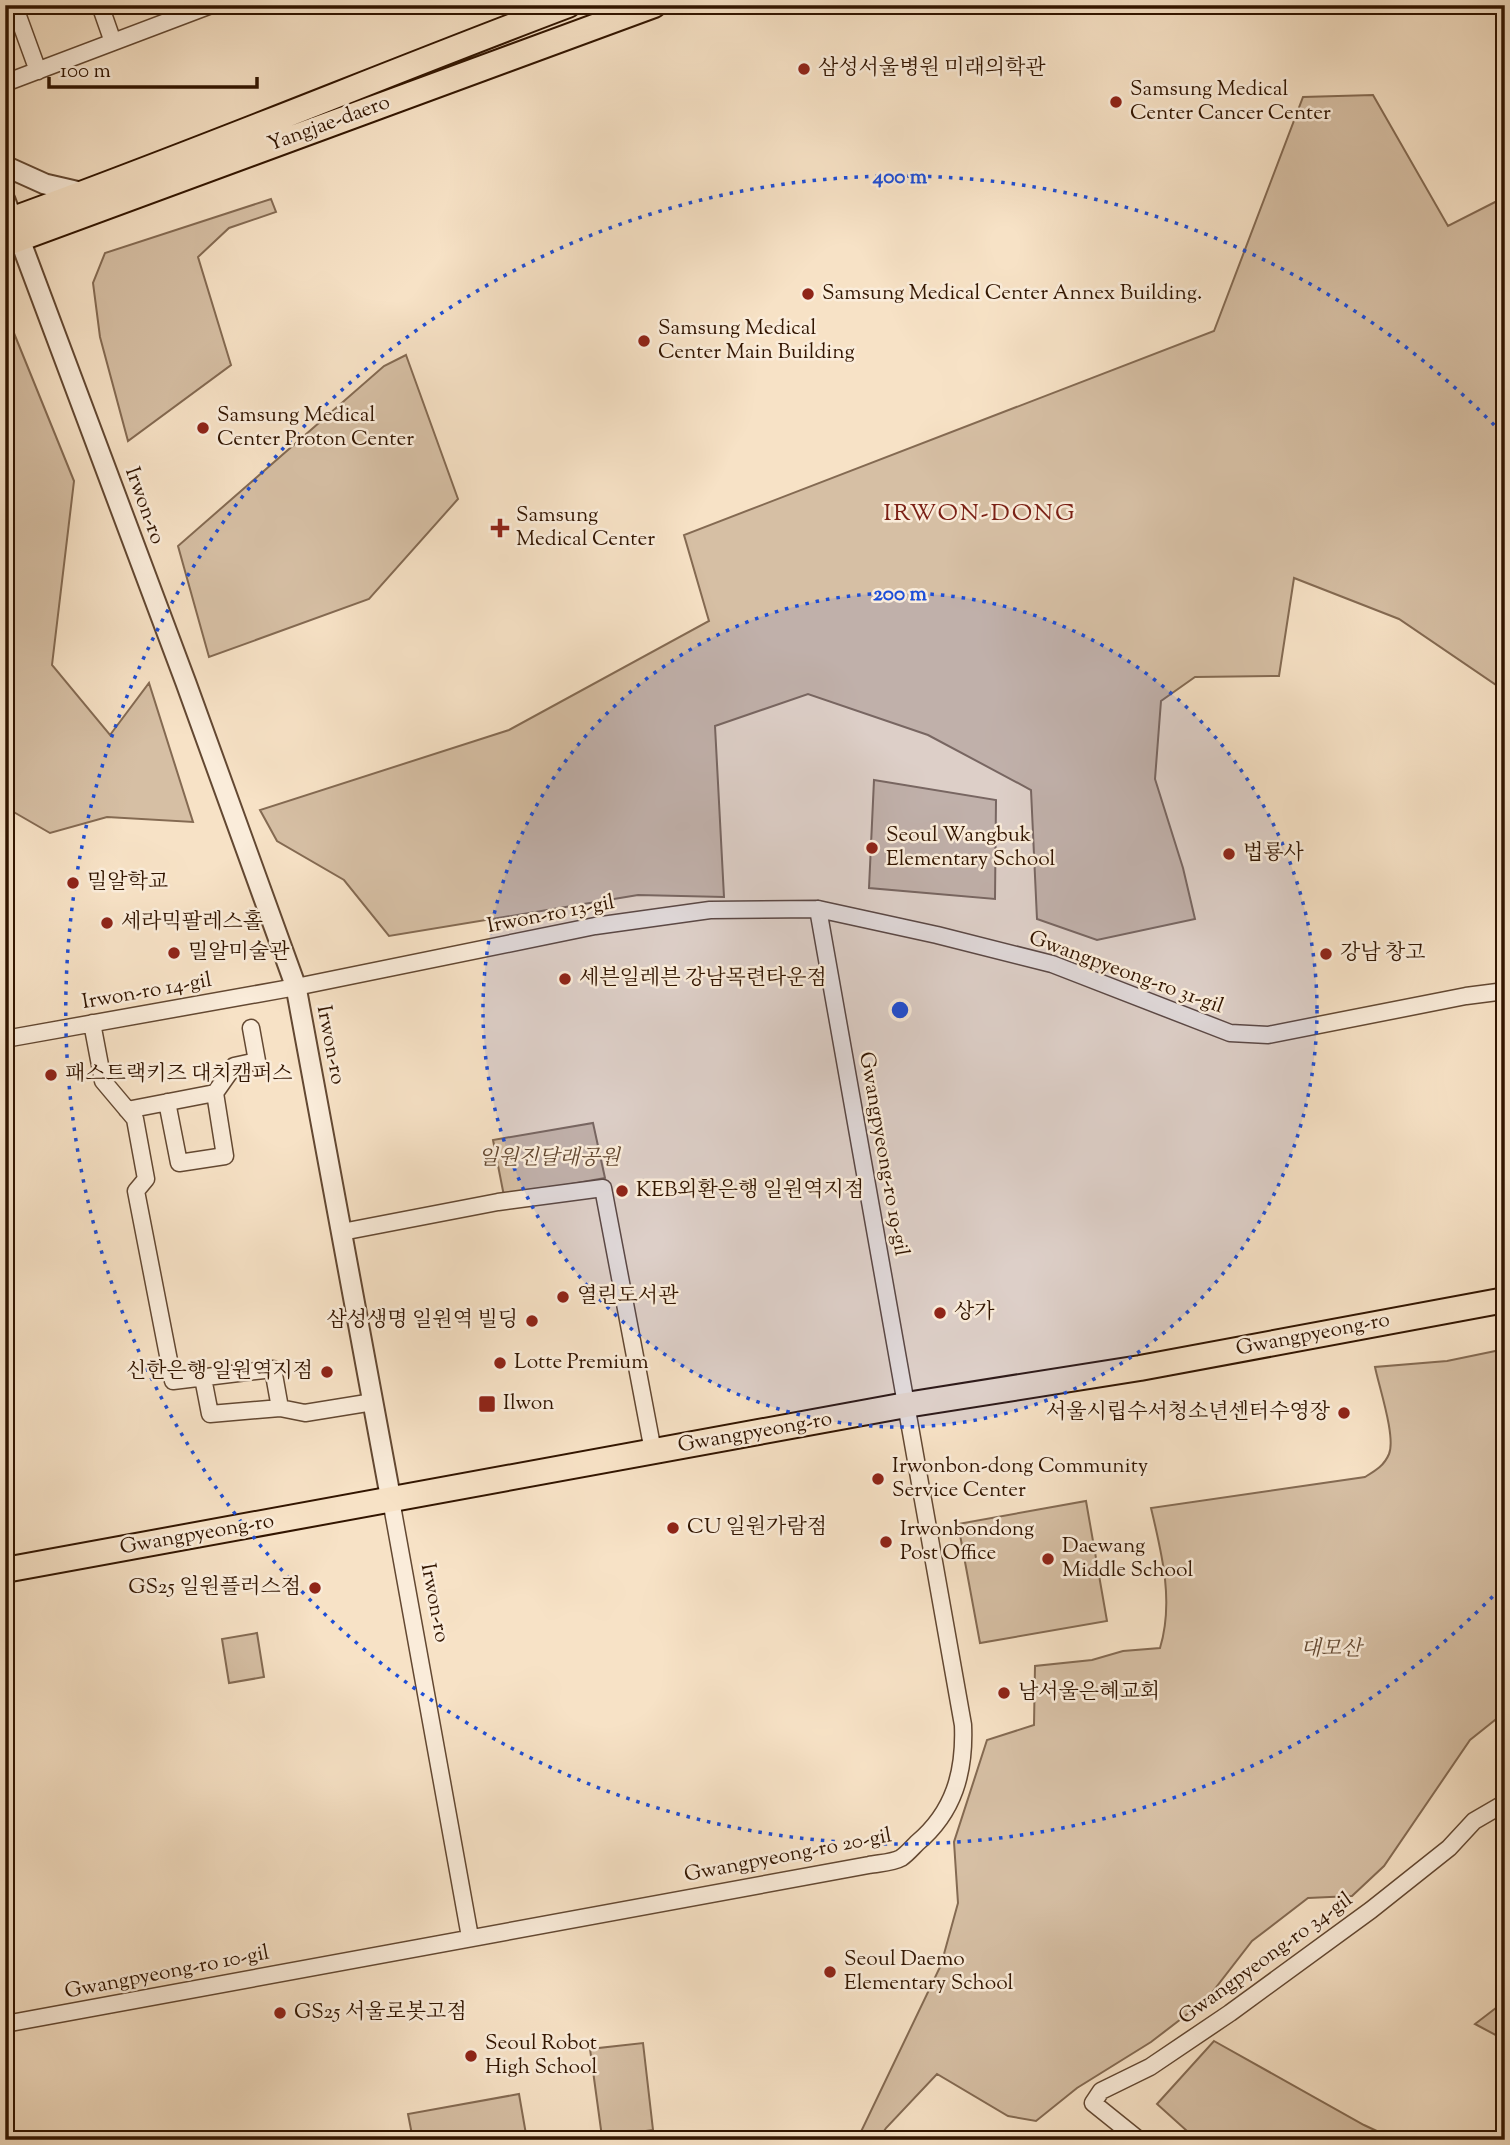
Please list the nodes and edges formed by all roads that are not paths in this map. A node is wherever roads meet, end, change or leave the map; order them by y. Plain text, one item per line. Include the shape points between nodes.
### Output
1 (14, 5) edge
2 (100, 5) edge
3 (211, 5) edge
4 (568, 5) edge
5 (654, 5) edge
6 (186, 10) edge
7 (113, 42) junction
8 (38, 71) junction
9 (5, 83) edge
10 (5, 166) edge
11 (83, 193) junction
12 (10, 225) edge
13 (818, 909) junction
14 (296, 987) junction
15 (1505, 991) edge
16 (92, 1023) junction
17 (251, 1028) dead end
18 (5, 1039) edge
19 (215, 1093) junction
20 (167, 1102) junction
21 (127, 1110) junction
22 (342, 1233) junction
23 (1505, 1300) edge
24 (203, 1378) junction
25 (373, 1402) junction
26 (906, 1405) junction
27 (281, 1408) junction
28 (653, 1451) junction
29 (391, 1500) junction
30 (5, 1570) edge
31 (1505, 1803) edge
32 (470, 1937) junction
33 (337, 1962) joint
34 (5, 2024) edge
35 (1139, 2140) edge

1 - 8 street
2 - 7 street
3 - 6 street
4 - 11 main road, Yangjae-daero
5 - 12 main road, Yangjae-daero
6 - 7 street
7 - 8 street
8 - 9 street
10 - 11 street via 45,184
11 - 12 main road, Yangjae-daero
12 - 14 street, Irwon-ro via 186,682
13 - 14 street, Irwon-ro 13-gil via 710,910 608,924
13 - 15 street, Gwangpyeong-ro 31-gil via 1052,964 1230,1033 1268,1035
13 - 26 street, Gwangpyeong-ro 19-gil
14 - 16 street, Irwon-ro 14-gil
14 - 22 street, Irwon-ro
16 - 18 street, Irwon-ro 14-gil
16 - 21 street via 103,1081
17 - 19 street via 257,1061 234,1066
19 - 20 street
19 - 20 street via 225,1156 179,1163
20 - 21 street
21 - 24 street via 135,1119 146,1179 136,1191 173,1381
22 - 25 street, Irwon-ro
22 - 28 street via 498,1202 603,1188
23 - 26 main road, Gwangpyeong-ro via 1140,1368
24 - 27 street via 210,1414
24 - 27 street via 273,1369
25 - 27 street via 305,1412
25 - 29 street, Irwon-ro
26 - 28 main road, Gwangpyeong-ro
26 - 32 street, Gwangpyeong-ro 20-gil via 963,1726 960,1779 937,1825 899,1859
28 - 29 main road, Gwangpyeong-ro
29 - 30 main road, Gwangpyeong-ro
29 - 32 street, Irwon-ro
31 - 35 street, Gwangpyeong-ro 34-gil via 1474,1821 1449,1848 1371,1910 1230,2013 1150,2067 1101,2091 1093,2103
32 - 33 street, Gwangpyeong-ro 20-gil
33 - 34 street, Gwangpyeong-ro 10-gil

